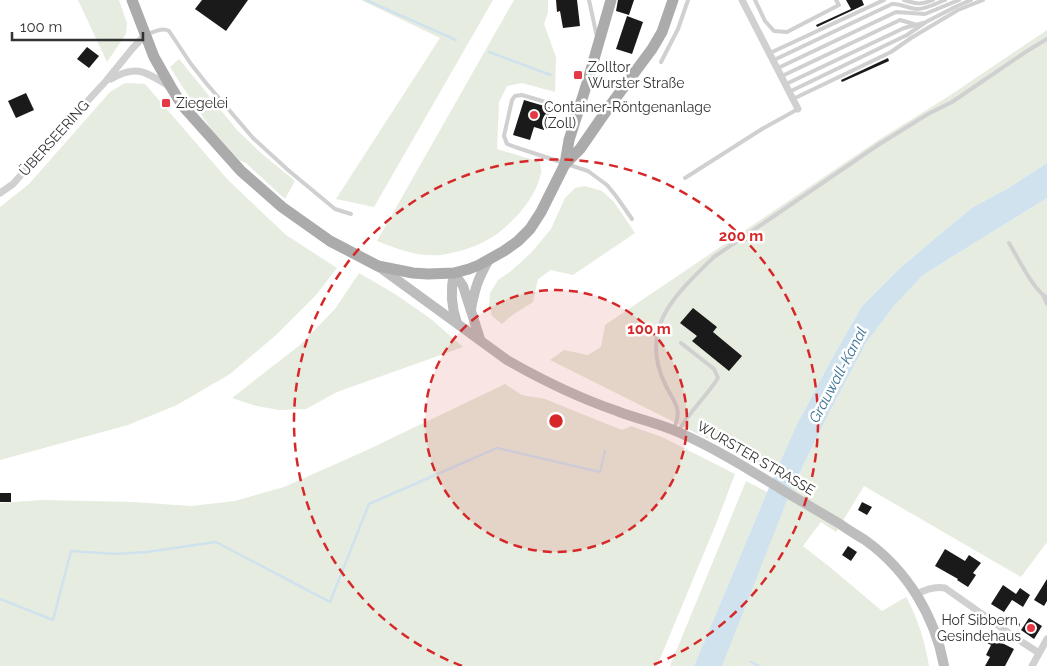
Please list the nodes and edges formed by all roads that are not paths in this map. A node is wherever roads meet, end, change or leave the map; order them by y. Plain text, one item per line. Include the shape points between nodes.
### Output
1 (132, 0) edge
2 (589, 0) edge
3 (610, 0) edge
4 (673, 0) edge
5 (688, 0) edge
6 (742, 0) edge
7 (755, 0) edge
8 (836, 0) edge
9 (884, 0) edge
10 (904, 0) edge
11 (933, 0) edge
12 (945, 0) edge
13 (958, 0) edge
14 (971, 0) edge
15 (983, 0) edge
16 (926, 22) junction
17 (914, 24) junction
18 (145, 35) junction
19 (1047, 39) edge
20 (599, 44) junction
21 (772, 56) junction
22 (661, 62) dead end
23 (778, 68) junction
24 (782, 76) junction
25 (106, 81) junction
26 (786, 84) junction
27 (171, 88) junction
28 (789, 92) junction
29 (793, 99) junction
30 (798, 109) joint
31 (579, 111) junction
32 (565, 164) junction
33 (685, 178) dead end
34 (0, 193) edge
35 (351, 214) dead end
36 (632, 219) dead end
37 (1009, 243) dead end
38 (488, 261) junction
39 (378, 266) junction
40 (454, 273) junction
41 (1045, 296) edge
42 (1047, 304) edge
43 (471, 310) junction
44 (457, 323) junction
45 (480, 339) junction
46 (681, 343) dead end
47 (676, 431) junction
48 (917, 594) junction
49 (1047, 639) edge
50 (1039, 653) junction
51 (944, 666) edge
52 (1032, 666) edge

1 - 18 main road, WURSTER STRASSE
2 - 20 lane
3 - 20 main road
4 - 32 main road via 652,50 580,149
5 - 22 lane
6 - 21 street
7 - 8 lane via 774,31 787,32 839,5
9 - 21 lane
10 - 11 lane via 915,4
12 - 21 lane via 916,9 892,4
13 - 23 lane via 925,14 896,12
14 - 16 lane
15 - 29 lane via 958,10 891,52
16 - 17 lane
16 - 28 lane via 907,35
17 - 24 lane via 900,20
17 - 26 lane
18 - 25 street, ÜBERSEERING
18 - 27 main road, WURSTER STRASSE
18 - 35 lane via 169,31 191,64 253,138 335,208
19 - 47 lane via 952,102 878,145 714,257 697,274 668,307 656,339 660,372 679,411
20 - 31 main road
21 - 23 street
23 - 24 street
24 - 26 street
25 - 27 street, ÜBERSEERING via 133,70 142,71
25 - 34 street, ÜBERSEERING via 13,184
26 - 28 street
27 - 39 main road, WURSTER STRASSE via 182,105 241,171 282,207 330,241
28 - 29 street
29 - 30 street
30 - 33 lane via 762,128
31 - 32 main road
31 - 32 lane via 522,95 512,100 504,136 507,144
32 - 36 lane via 588,171 607,185
32 - 38 main road, WURSTER STRASSE via 530,229
37 - 41 lane via 1031,280
38 - 40 main road, WURSTER STRASSE
38 - 43 main road via 477,282
39 - 40 main road, WURSTER STRASSE via 413,274
39 - 44 main road, WURSTER STRASSE
40 - 43 main road via 463,286
40 - 44 main road via 451,298
41 - 42 lane
43 - 45 main road
44 - 45 main road, WURSTER STRASSE
45 - 47 main road, WURSTER STRASSE via 507,360 548,383 617,412
46 - 47 lane via 714,369 718,378
47 - 48 main road, WURSTER STRASSE via 757,474 865,540 885,556
48 - 50 street via 935,587 948,590
48 - 51 main road, WURSTER STRASSE via 928,614
49 - 50 street
50 - 52 street

